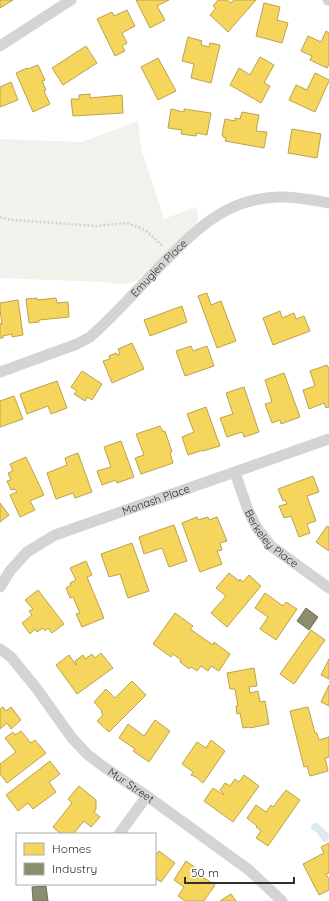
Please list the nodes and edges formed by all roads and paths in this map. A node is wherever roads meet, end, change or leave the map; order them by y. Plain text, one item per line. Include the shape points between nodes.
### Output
1 (71, 0) edge
2 (0, 46) edge
3 (329, 203) edge
4 (0, 217) edge
5 (172, 254) junction
6 (0, 372) edge
7 (329, 440) edge
8 (235, 473) junction
9 (0, 587) edge
10 (329, 588) edge
11 (0, 648) edge
12 (147, 796) junction
13 (120, 833) edge
14 (282, 901) edge

1 - 2 street
3 - 5 street, Emuglen Place via 278,197 241,203 218,214
4 - 5 path via 97,226 127,222 145,230
5 - 6 street, Emuglen Place via 90,338
7 - 8 street, Monash Place
8 - 9 street, Monash Place via 55,535 27,552 10,570
8 - 10 street, Berkeley Place via 248,510 257,528 271,546
11 - 12 street, Mur Street via 11,657 37,689 86,754
12 - 13 street
12 - 14 street, Mur Street via 249,870

